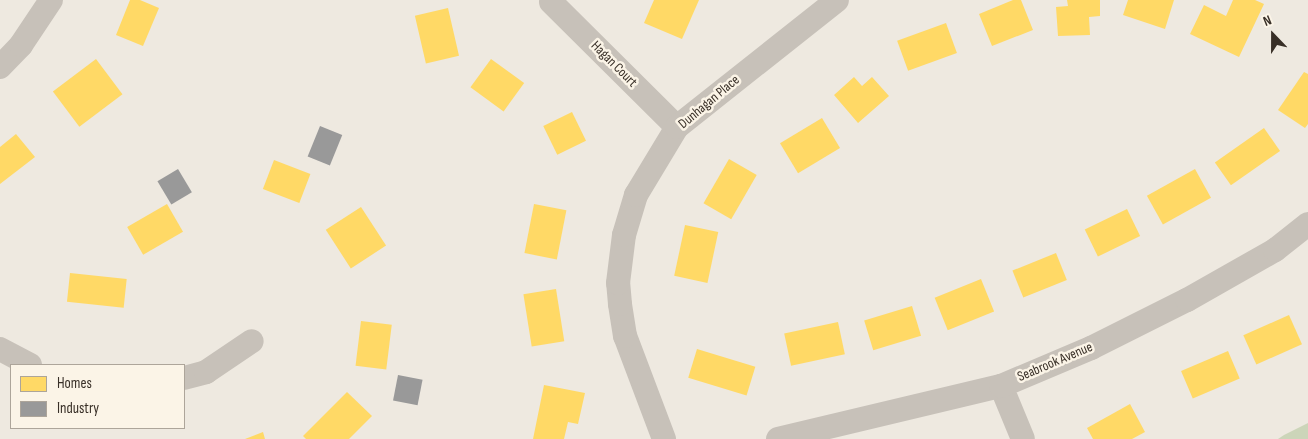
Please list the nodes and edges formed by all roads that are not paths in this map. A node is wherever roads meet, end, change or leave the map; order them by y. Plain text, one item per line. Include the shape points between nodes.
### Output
1 (51, 0) edge
2 (837, 0) edge
3 (552, 2) dead end
4 (0, 67) edge
5 (677, 127) junction
6 (1308, 224) edge
7 (252, 342) dead end
8 (0, 349) edge
9 (28, 364) edge
10 (185, 378) edge
11 (1001, 386) junction
12 (664, 439) edge
13 (778, 439) edge
14 (1023, 439) edge

1 - 4 street via 22,45
2 - 5 street, Dunhagan Place
3 - 5 street, Hagan Court
5 - 12 street, Dunhagan Place via 636,195 624,235 618,283 625,336
6 - 11 street, Seabrook Avenue via 1275,250 1187,300 1091,348
7 - 10 street via 206,372
8 - 9 street
11 - 13 street, Seabrook Avenue
11 - 14 street

